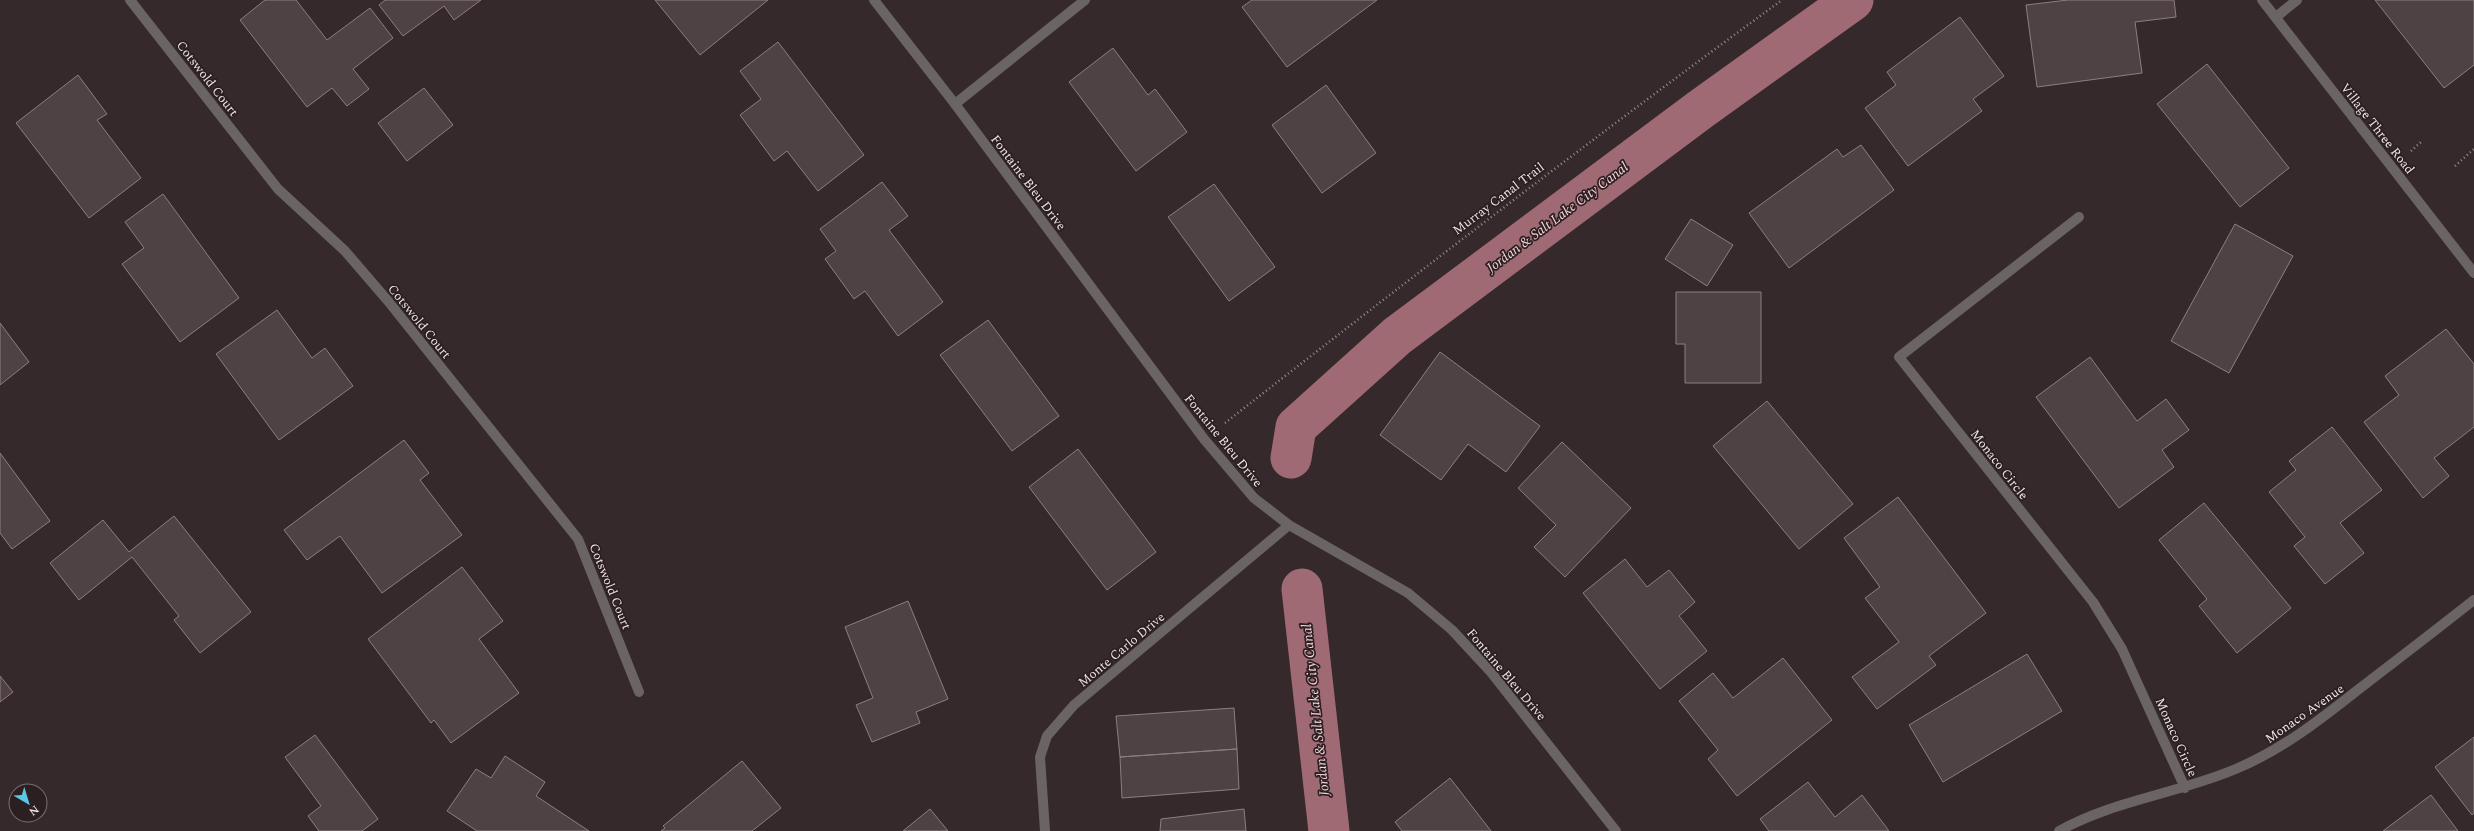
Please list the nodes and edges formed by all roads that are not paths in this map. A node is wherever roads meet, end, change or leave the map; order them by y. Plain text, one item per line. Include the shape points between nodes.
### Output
1 (130, 0) edge
2 (874, 0) edge
3 (1085, 0) edge
4 (2262, 0) edge
5 (2297, 0) edge
6 (2276, 18) junction
7 (955, 104) junction
8 (2079, 217) dead end
9 (2474, 273) edge
10 (1289, 525) junction
11 (2474, 600) edge
12 (639, 692) dead end
13 (2186, 788) junction
14 (1045, 831) edge
15 (1616, 831) edge
16 (2059, 831) edge

1 - 12 street, Cotswold Court via 278,189 345,251 578,539
2 - 7 street, Fontaine Bleu Drive
3 - 7 street
4 - 6 street, Village Three Road
5 - 6 street
6 - 9 street, Village Three Road
7 - 10 street, Fontaine Bleu Drive via 1204,439 1254,498
8 - 13 street, Monaco Circle via 1899,357 2093,602 2122,649
10 - 14 street, Monte Carlo Drive via 1074,705 1047,736 1040,757
10 - 15 street, Fontaine Bleu Drive via 1408,593 1452,630 1490,671
11 - 13 street, Monaco Avenue via 2291,740 2238,768
13 - 16 street, Monaco Avenue via 2118,807

